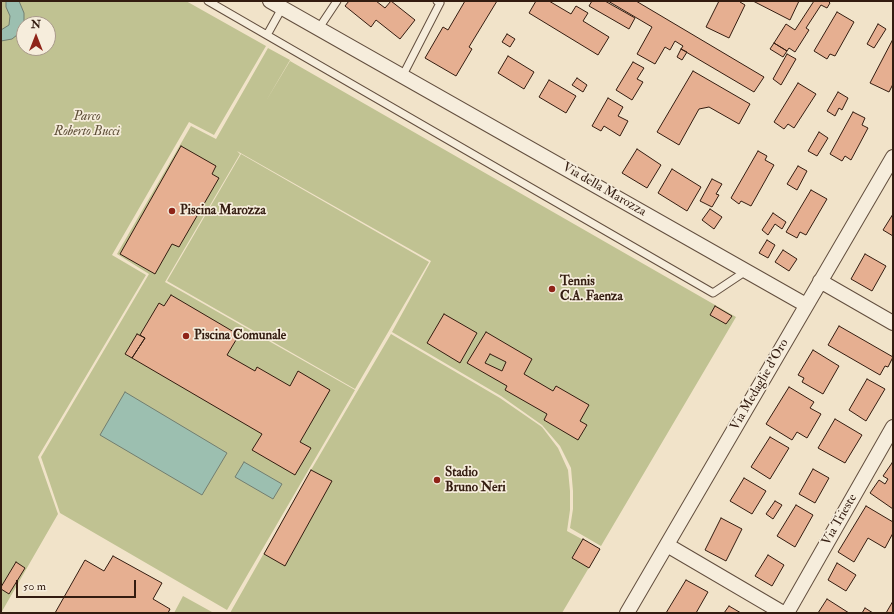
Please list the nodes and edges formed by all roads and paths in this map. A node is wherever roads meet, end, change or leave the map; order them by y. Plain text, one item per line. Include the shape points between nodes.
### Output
1 (208, 1) edge
2 (270, 1) edge
3 (337, 1) edge
4 (437, 1) edge
5 (282, 8) junction
6 (319, 28) junction
7 (268, 35) junction
8 (403, 76) junction
9 (893, 157) edge
10 (746, 271) junction
11 (820, 282) junction
12 (806, 305) junction
13 (893, 323) edge
14 (893, 427) edge
15 (667, 545) junction
16 (627, 613) edge
17 (783, 613) edge
18 (787, 613) edge

1 - 7 lane
2 - 5 street, Via della Marozza
3 - 6 lane
4 - 8 lane via 440,3
5 - 6 street, Via della Marozza
5 - 7 lane
6 - 8 street, Via della Marozza
7 - 10 lane via 713,294
8 - 10 street, Via della Marozza
9 - 11 street, Via Medaglie d'Oro
10 - 12 street, Via della Marozza
11 - 12 street, Via Medaglie d'Oro
11 - 13 street
12 - 15 street, Via Medaglie d'Oro
14 - 18 street, Via Trieste
15 - 16 street, Via Medaglie d'Oro
15 - 17 street

